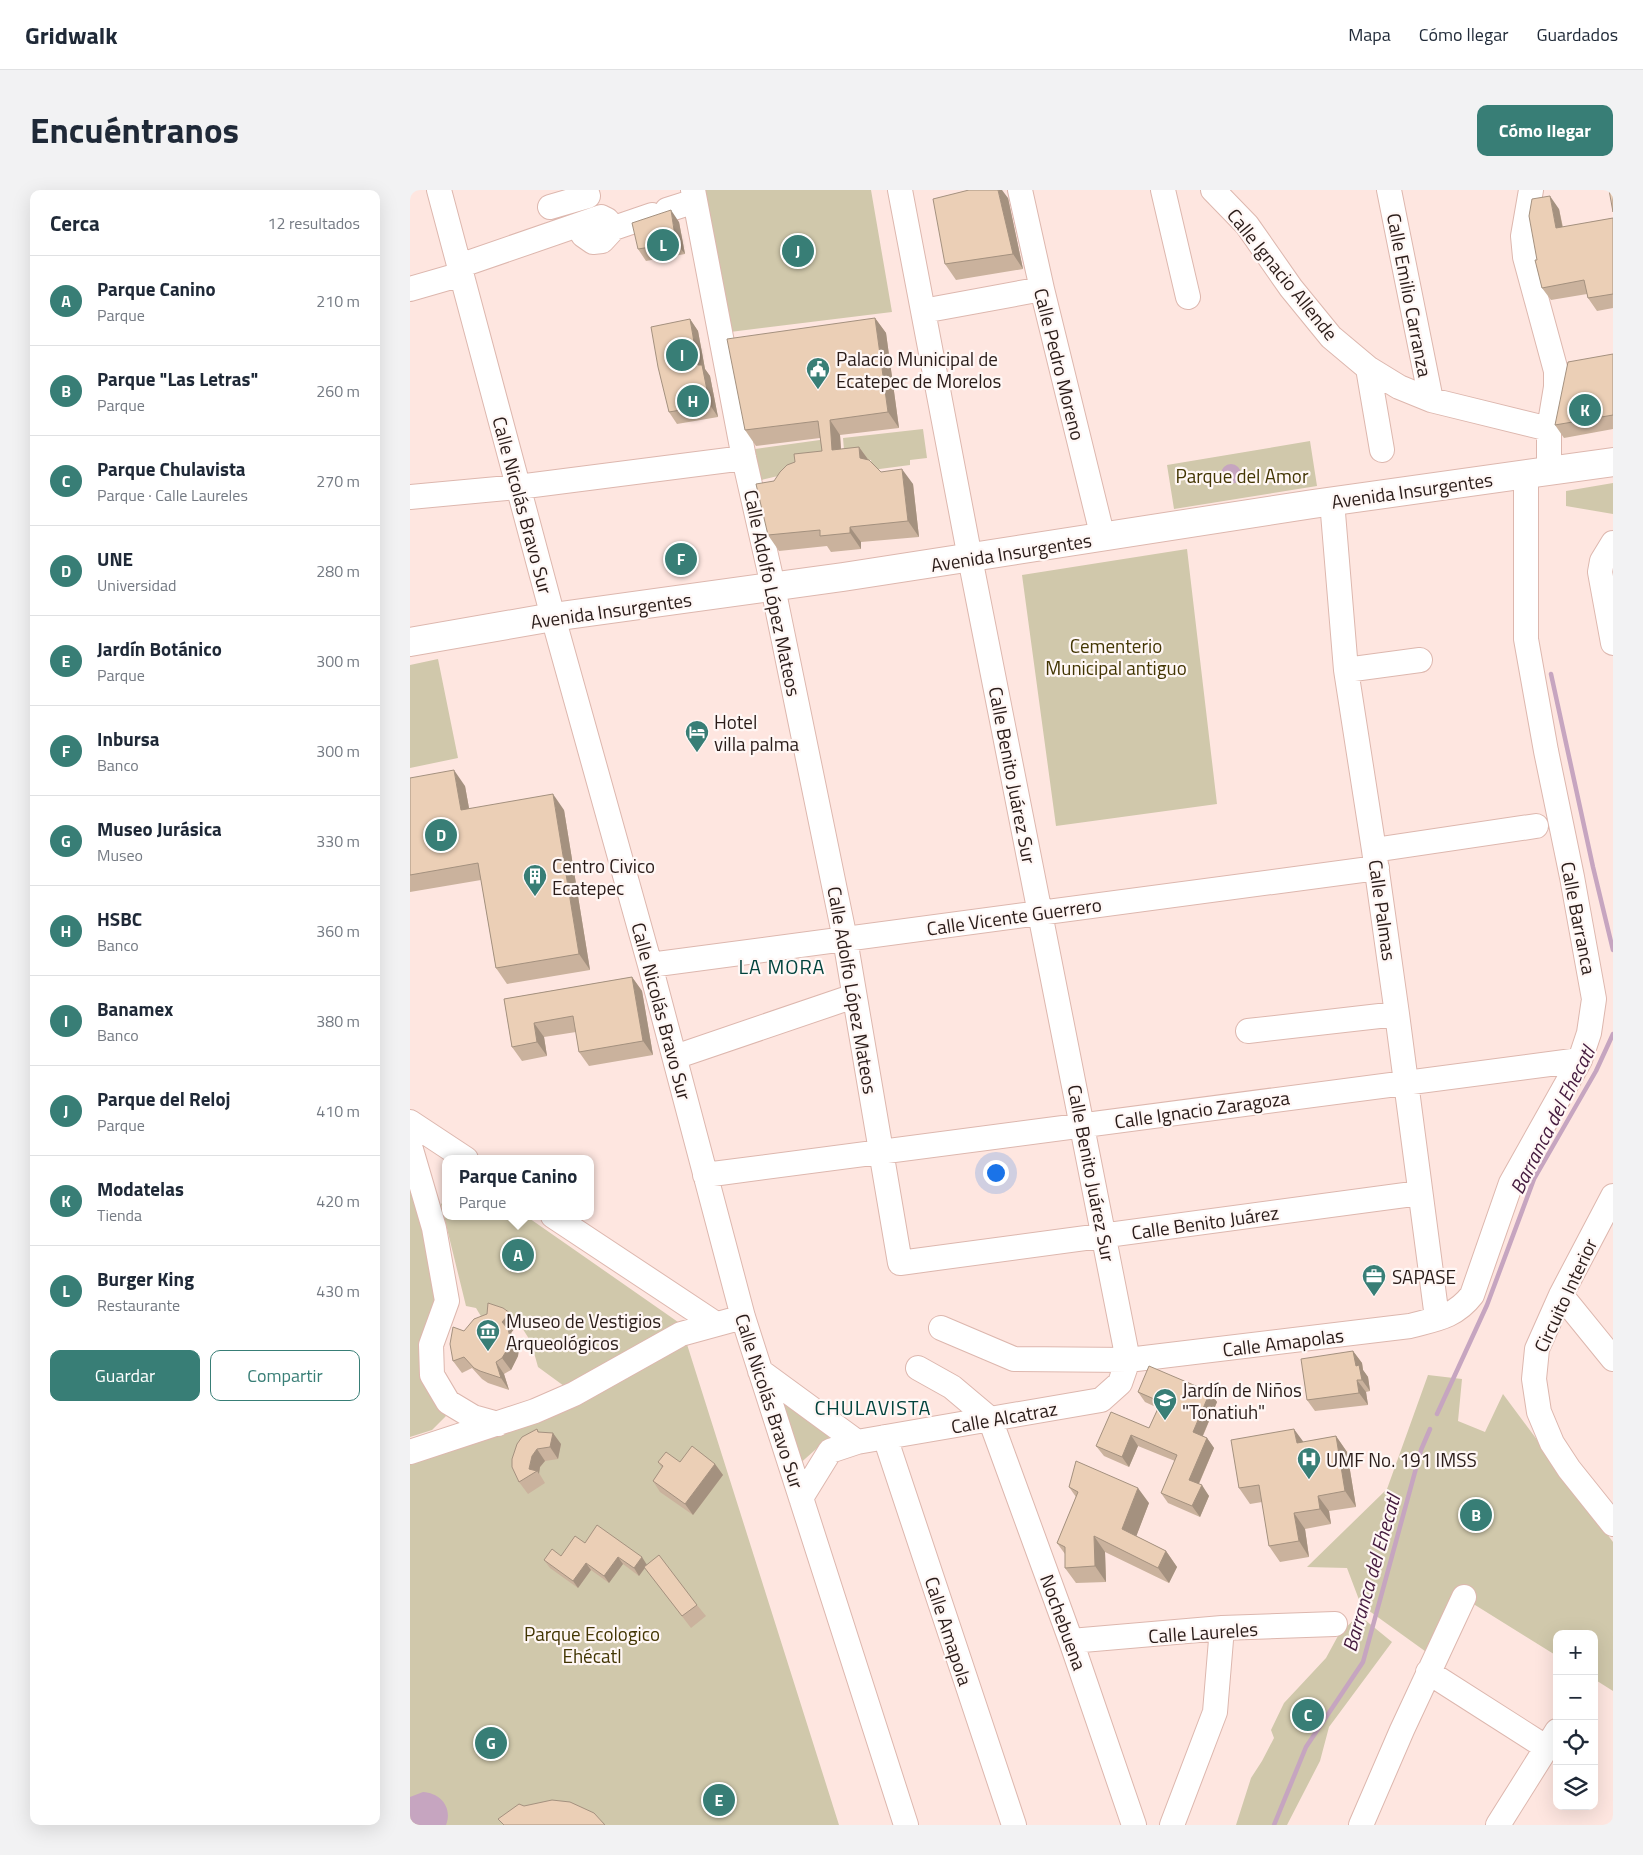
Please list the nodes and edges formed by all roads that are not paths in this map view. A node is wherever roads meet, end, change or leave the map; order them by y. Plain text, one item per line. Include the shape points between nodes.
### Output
1 (439, 190) edge
2 (900, 190) edge
3 (1020, 190) edge
4 (1163, 190) edge
5 (1213, 190) edge
6 (1389, 190) edge
7 (1531, 190) edge
8 (594, 192) edge
9 (694, 196) edge
10 (550, 207) dead end
11 (460, 270) junction
12 (410, 289) edge
13 (1042, 289) junction
14 (1188, 297) dead end
15 (924, 311) junction
16 (1368, 368) junction
17 (1431, 400) junction
18 (1549, 429) junction
19 (1382, 450) dead end
20 (744, 458) junction
21 (1613, 462) edge
22 (1538, 473) junction
23 (518, 487) junction
24 (410, 497) edge
25 (1332, 501) junction
26 (1103, 538) junction
27 (1613, 543) edge
28 (970, 558) junction
29 (772, 587) junction
30 (553, 617) junction
31 (410, 642) edge
32 (1613, 643) edge
33 (1420, 660) dead end
34 (1346, 670) junction
35 (1536, 826) dead end
36 (1376, 859) junction
37 (1041, 913) junction
38 (845, 939) junction
39 (650, 965) junction
40 (854, 996) junction
41 (1398, 1014) junction
42 (1248, 1031) dead end
43 (675, 1057) junction
44 (1580, 1060) junction
45 (1406, 1082) junction
46 (410, 1122) edge
47 (1082, 1125) junction
48 (446, 1145) junction
49 (410, 1146) edge
50 (882, 1152) junction
51 (460, 1155) edge
52 (705, 1174) junction
53 (419, 1178) junction
54 (1420, 1193) junction
55 (1613, 1196) edge
56 (559, 1220) edge
57 (1104, 1235) junction
58 (900, 1263) joint
59 (1561, 1295) junction
60 (742, 1317) junction
61 (1437, 1318) junction
62 (716, 1324) junction
63 (941, 1328) dead end
64 (1613, 1359) edge
65 (1128, 1360) junction
66 (918, 1368) dead end
67 (760, 1371) junction
68 (448, 1402) junction
69 (990, 1419) junction
70 (498, 1424) junction
71 (884, 1437) junction
72 (447, 1440) junction
73 (857, 1442) junction
74 (410, 1452) edge
75 (801, 1498) junction
76 (1613, 1524) edge
77 (1464, 1597) dead end
78 (1334, 1624) dead end
79 (1222, 1628) junction
80 (1071, 1641) junction
81 (1428, 1672) junction
82 (1552, 1739) edge
83 (906, 1825) edge
84 (1014, 1825) edge
85 (1134, 1825) edge
86 (1172, 1825) edge
87 (1361, 1825) edge
88 (1498, 1825) edge

1 - 11 street, Calle Nicolás Bravo Sur
2 - 15 street, Calle Benito Juárez Sur
3 - 13 street, Calle Pedro Moreno
4 - 14 street
5 - 16 street, Calle Ignacio Allende via 1247,225 1330,338
6 - 17 street, Calle Emilio Carranza
7 - 18 street, Calle Barranca via 1523,236 1525,257 1556,371
8 - 10 street
9 - 11 street via 660,213 614,228 601,218 578,225
9 - 20 street, Calle Adolfo López Mateos
11 - 12 street
11 - 23 street, Calle Nicolás Bravo Sur
13 - 15 street
13 - 26 street, Calle Pedro Moreno
15 - 28 street, Calle Benito Juárez Sur
16 - 17 street, Calle Ignacio Allende via 1398,387
16 - 19 street
17 - 18 street, Calle Ignacio Allende
18 - 22 street, Calle Barranca
20 - 23 street
20 - 29 street, Calle Adolfo López Mateos
21 - 22 main road, Avenida Insurgentes
22 - 25 main road, Avenida Insurgentes
22 - 44 street, Calle Barranca via 1526,640 1594,999 1589,1033
23 - 24 street
23 - 30 street, Calle Nicolás Bravo Sur
25 - 26 main road, Avenida Insurgentes
25 - 34 street, Calle Palmas
26 - 28 main road, Avenida Insurgentes
27 - 32 street via 1602,561 1600,572
28 - 29 main road, Avenida Insurgentes
28 - 37 street, Calle Benito Juárez Sur
29 - 30 main road, Avenida Insurgentes
29 - 38 street, Calle Adolfo López Mateos
30 - 31 main road, Avenida Insurgentes
30 - 39 street, Calle Nicolás Bravo Sur
33 - 34 street
34 - 36 street, Calle Palmas
35 - 36 street, Calle Vicente Guerrero
36 - 37 street, Calle Vicente Guerrero
36 - 41 street, Calle Palmas
37 - 38 street, Calle Vicente Guerrero
37 - 47 street, Calle Benito Juárez Sur
38 - 39 street, Calle Vicente Guerrero
38 - 40 street, Calle Adolfo López Mateos
39 - 43 street, Calle Nicolás Bravo Sur
40 - 43 street
40 - 50 street, Calle Adolfo López Mateos
41 - 42 street
41 - 45 street, Calle Palmas
43 - 52 street, Calle Nicolás Bravo Sur
44 - 45 street, Calle Ignacio Zaragoza
44 - 61 street, Calle Barranca via 1511,1183 1472,1295 1451,1314
45 - 47 street, Calle Ignacio Zaragoza
45 - 54 street, Calle Palmas
46 - 48 street
47 - 50 street, Calle Ignacio Zaragoza
47 - 57 street, Calle Benito Juárez Sur
48 - 51 street
48 - 53 street via 434,1155
49 - 53 street
50 - 52 street, Calle Ignacio Zaragoza
50 - 58 street, Calle Adolfo López Mateos
52 - 60 street, Calle Nicolás Bravo Sur
53 - 68 street via 434,1228 447,1301 431,1345 432,1375
54 - 57 street, Calle Benito Juárez
54 - 61 street, Calle Palmas
55 - 59 street, Circuito Interior
56 - 62 street
57 - 58 street, Calle Benito Juárez
57 - 65 street, Calle Benito Juárez Sur
59 - 64 street
59 - 76 street, Circuito Interior via 1537,1349 1534,1379 1538,1412 1552,1443 1569,1469
60 - 62 street
60 - 67 street, Calle Nicolás Bravo Sur
61 - 65 street, Calle Amapolas via 1410,1326
62 - 70 street via 681,1334 574,1394
63 - 65 street, Calle Amapolas via 1014,1359
65 - 69 street, Calle Alcatraz via 1120,1383 1101,1400
66 - 69 street via 952,1387
67 - 73 street
67 - 75 street, Calle Nicolás Bravo Sur
68 - 70 street via 473,1417
68 - 72 street via 451,1421
69 - 71 street, Calle Alcatraz
69 - 80 street, Nochebuena
70 - 72 street
71 - 73 street, Calle Alcatraz
71 - 84 street, Calle Amapola
72 - 74 street
73 - 75 street, Calle Alcatraz via 830,1451
75 - 83 street, Calle Nicolás Bravo Sur
77 - 81 street
78 - 79 street, Calle Laureles
79 - 80 street, Calle Laureles
79 - 86 street via 1215,1712
80 - 85 street, Nochebuena
81 - 82 street
81 - 87 street
82 - 88 street

